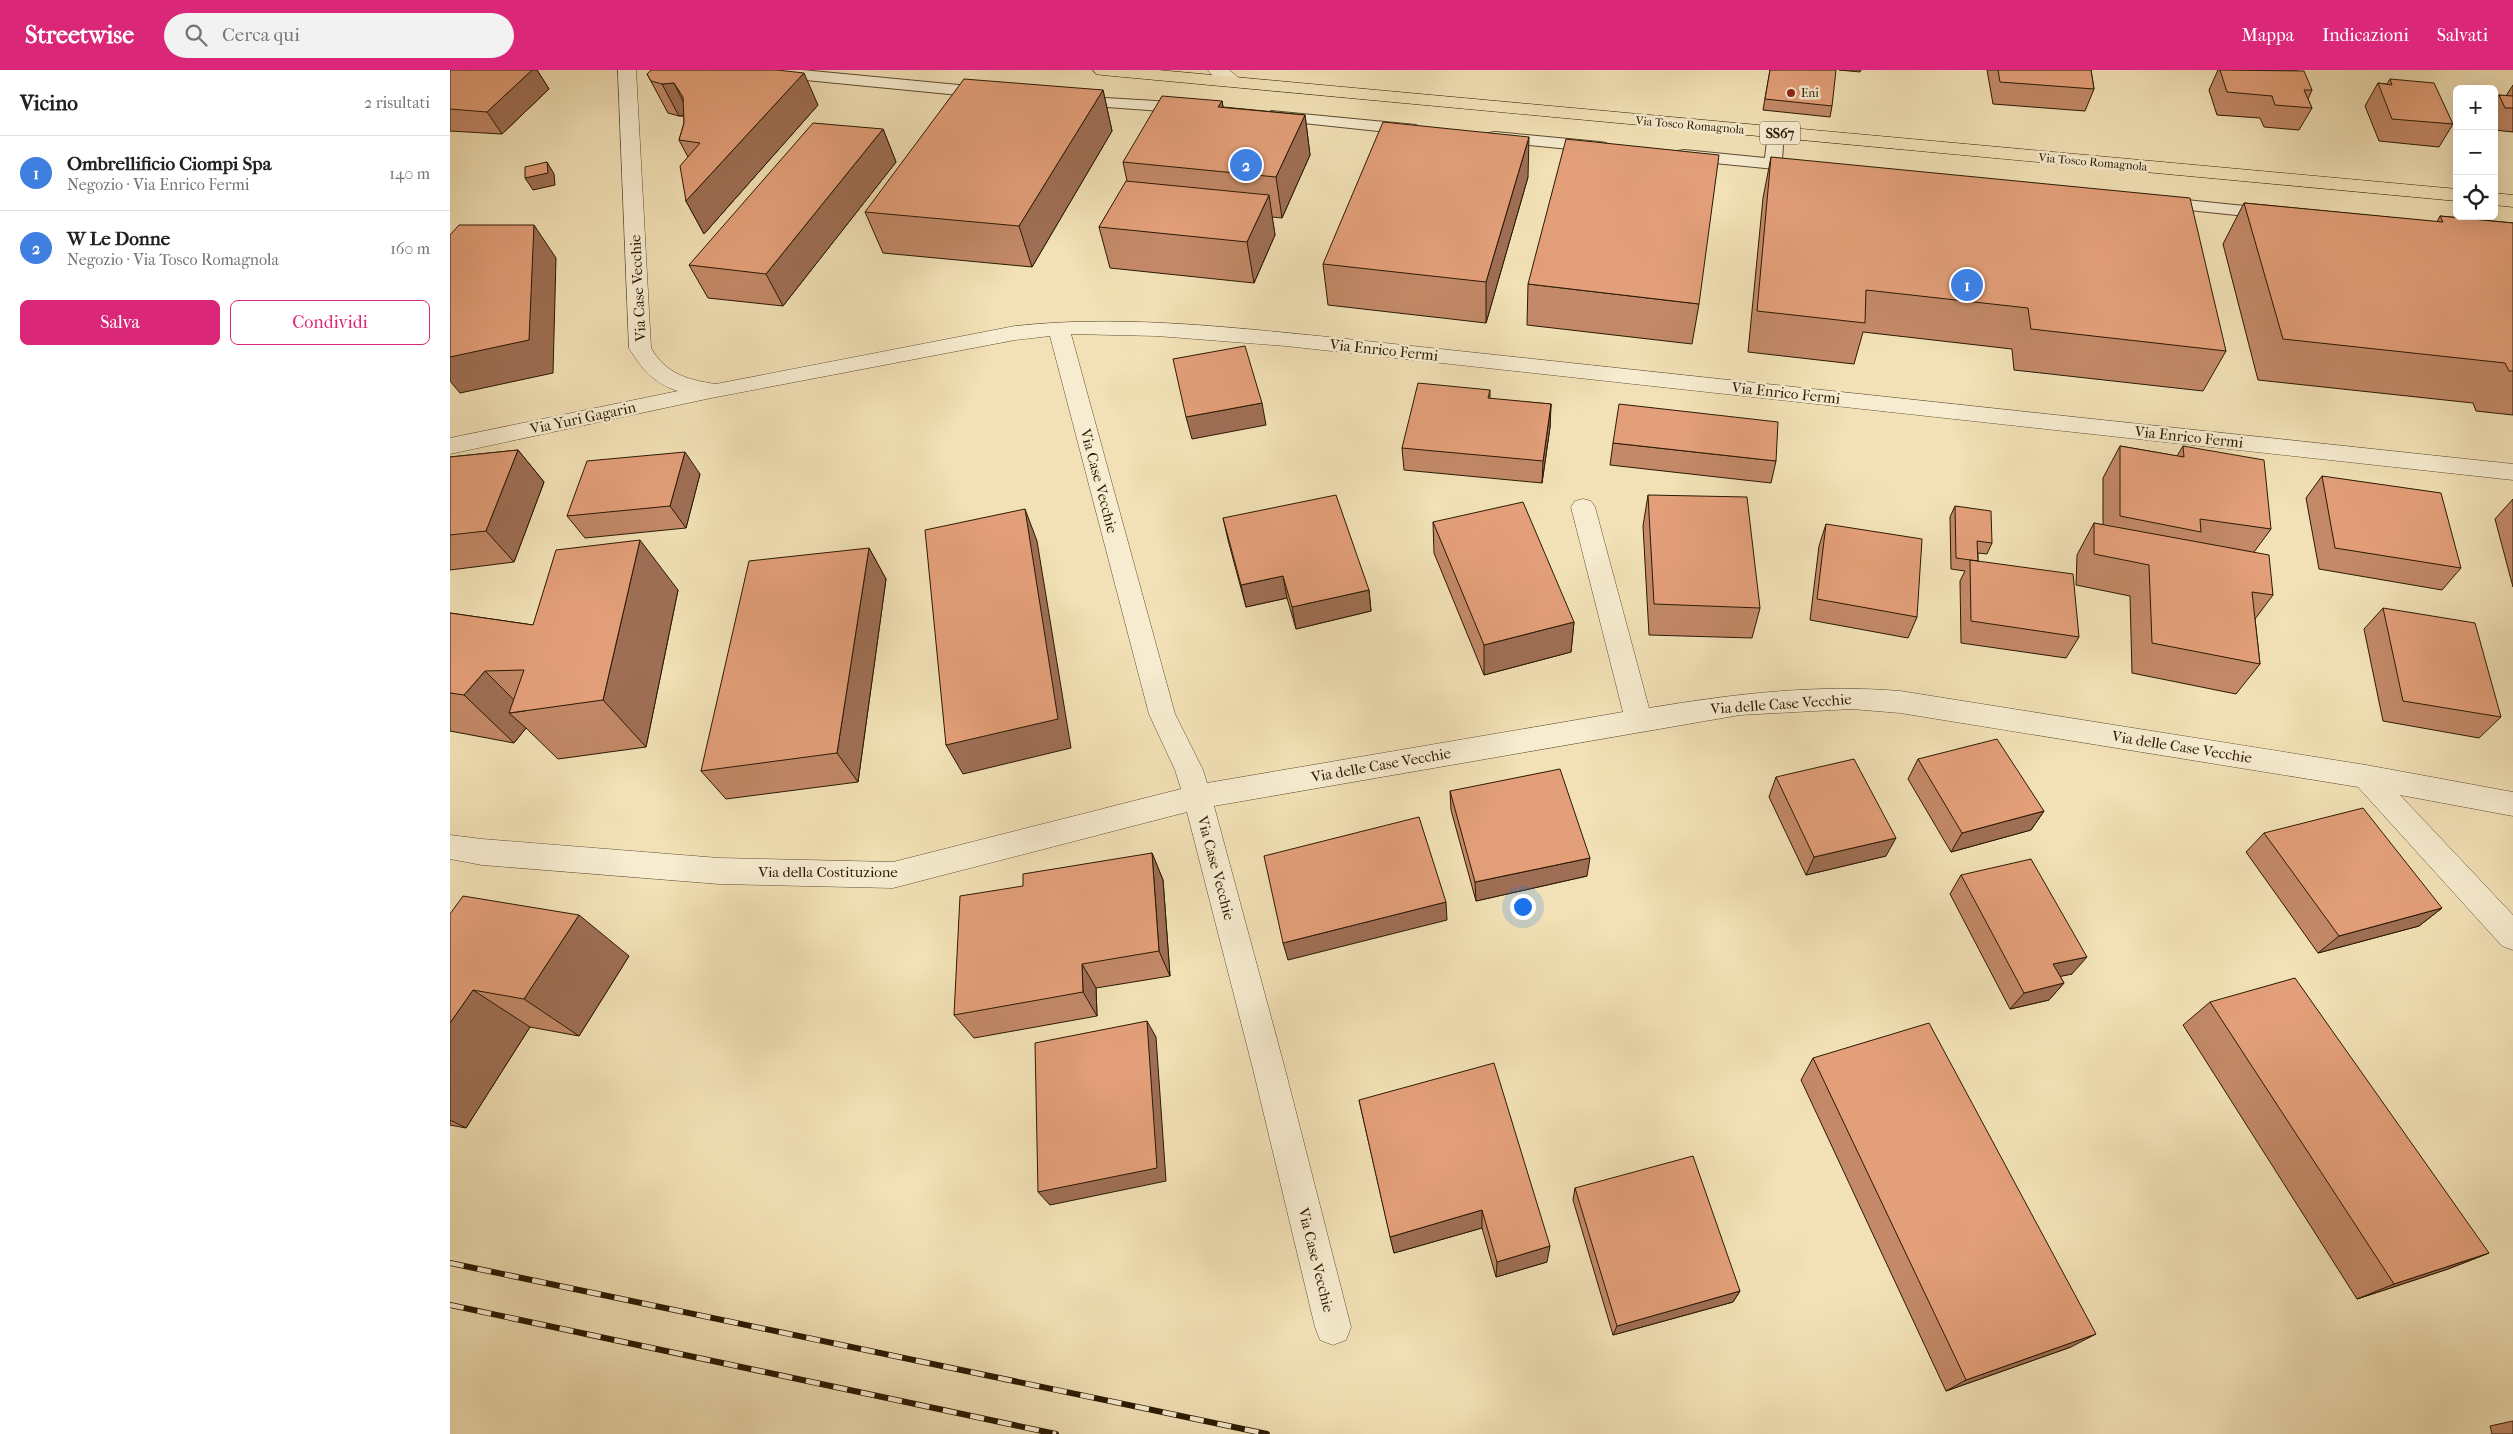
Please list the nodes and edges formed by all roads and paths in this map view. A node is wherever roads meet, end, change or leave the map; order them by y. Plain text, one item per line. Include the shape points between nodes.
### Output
1 (628, 70) edge
2 (754, 70) edge
3 (1102, 70) edge
4 (1217, 70) edge
5 (1125, 71) edge
6 (1150, 72) edge
7 (1236, 82) junction
8 (1006, 94) edge
9 (1055, 99) edge
10 (1209, 110) edge
11 (1259, 115) edge
12 (1428, 131) edge
13 (1776, 132) junction
14 (1478, 136) edge
15 (1617, 148) edge
16 (1666, 153) edge
17 (1773, 164) junction
18 (1823, 169) edge
19 (2453, 195) edge
20 (2498, 199) edge
21 (2140, 200) edge
22 (2513, 201) edge
23 (2289, 215) edge
24 (1059, 328) junction
25 (716, 391) junction
26 (450, 446) edge
27 (2513, 472) edge
28 (1583, 506) dead end
29 (1639, 720) junction
30 (2366, 777) junction
31 (1197, 797) junction
32 (2513, 804) edge
33 (450, 847) edge
34 (2513, 936) edge
35 (1333, 1326) dead end

1 - 25 street, Via Case Vecchie via 640,348 648,364 668,380 686,388
2 - 8 lane
3 - 5 main road, Via Tosco Romagnola / SS67
4 - 7 street
5 - 6 main road, Via Tosco Romagnola / SS67
6 - 7 main road, Via Tosco Romagnola / SS67
7 - 13 main road, Via Tosco Romagnola / SS67
9 - 10 lane
11 - 12 lane
13 - 17 lane
13 - 19 main road, Via Tosco Romagnola / SS67
14 - 15 lane
16 - 17 lane
17 - 18 lane
20 - 22 main road
21 - 23 lane
24 - 25 street, Via Case Vecchie via 1016,333
24 - 27 street, Via Enrico Fermi via 1118,326 1319,342
24 - 31 street, Via Case Vecchie via 1162,714 1189,770
25 - 26 street, Via Yuri Gagarin
28 - 29 street
29 - 30 street, Via delle Case Vecchie via 1740,704 1852,698 1910,703
29 - 31 street, Via delle Case Vecchie
30 - 32 street, Via delle Case Vecchie
30 - 34 street
31 - 33 street, Via della Costituzione via 892,874 719,871
31 - 35 street, Via Case Vecchie

